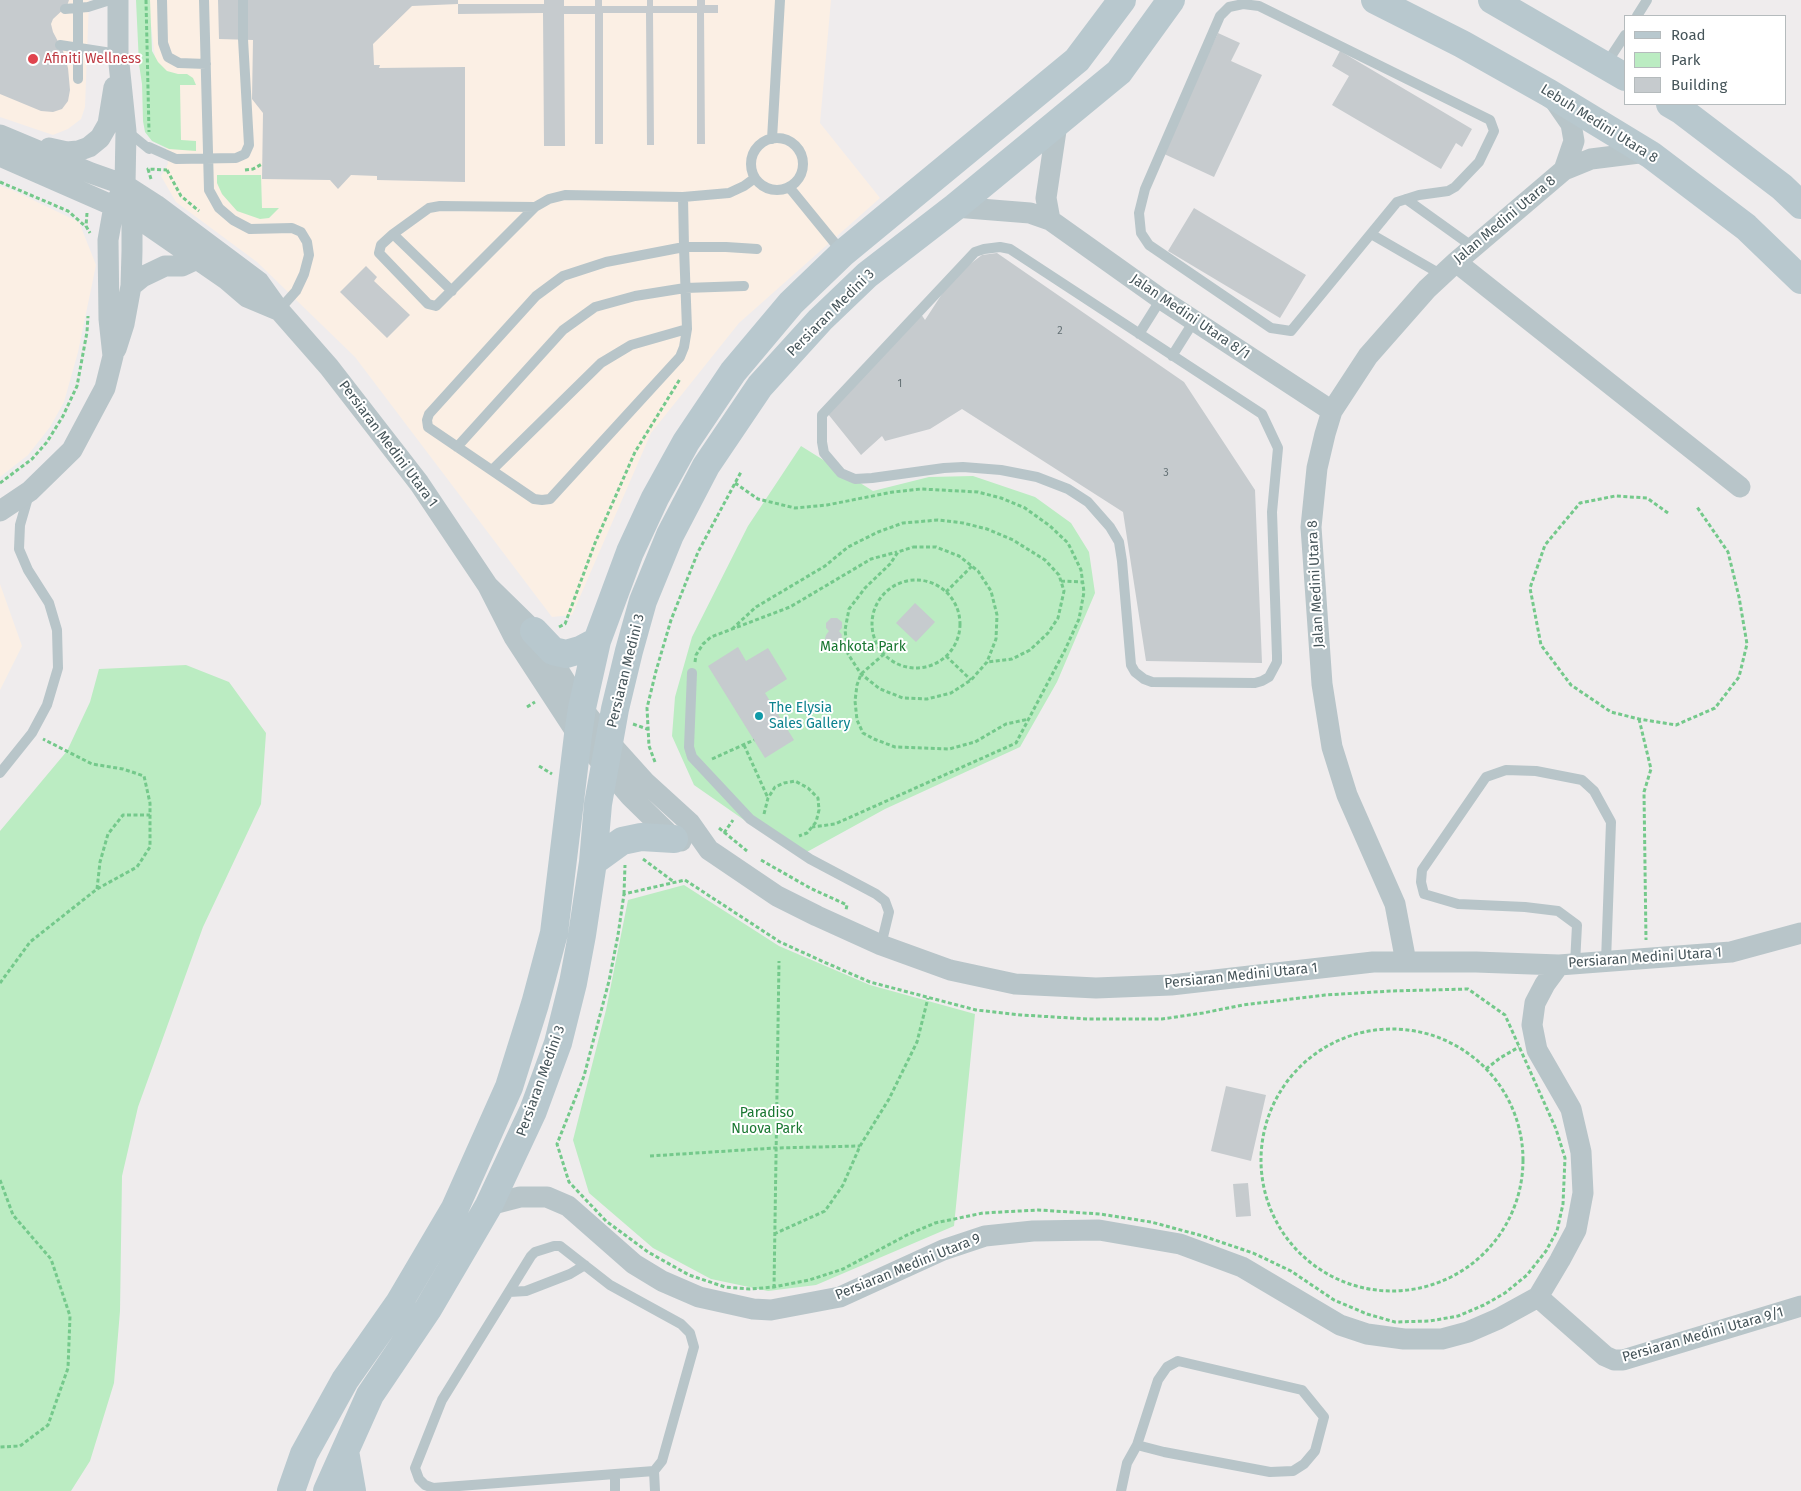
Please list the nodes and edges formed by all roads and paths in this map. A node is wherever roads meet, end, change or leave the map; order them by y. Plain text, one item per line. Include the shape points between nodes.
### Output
1 (110, 0) edge
2 (118, 0) edge
3 (162, 0) edge
4 (204, 0) edge
5 (243, 0) edge
6 (780, 0) edge
7 (1122, 0) edge
8 (1171, 0) edge
9 (1375, 0) edge
10 (1492, 0) edge
11 (1647, 0) edge
12 (78, 4) edge
13 (65, 9) dead end
14 (1638, 15) edge
15 (1624, 39) edge
16 (60, 45) dead end
17 (78, 47) junction
18 (118, 54) junction
19 (206, 64) junction
20 (1615, 71) edge
21 (78, 79) dead end
22 (1549, 93) junction
23 (1672, 105) edge
24 (1056, 124) junction
25 (126, 130) junction
26 (7, 137) edge
27 (772, 139) junction
28 (1647, 152) junction
29 (0, 156) edge
30 (208, 159) junction
31 (1564, 170) junction
32 (755, 178) junction
33 (0, 182) edge
34 (125, 185) junction
35 (789, 187) junction
36 (683, 197) junction
37 (1406, 199) junction
38 (1801, 205) edge
39 (535, 207) junction
40 (956, 207) junction
41 (123, 210) junction
42 (1050, 220) junction
43 (86, 226) dead end
44 (90, 232) dead end
45 (393, 234) junction
46 (1371, 234) junction
47 (92, 241) dead end
48 (684, 247) junction
49 (1473, 247) junction
50 (757, 249) dead end
51 (843, 253) junction
52 (197, 260) junction
53 (1449, 268) junction
54 (1801, 280) edge
55 (130, 286) junction
56 (744, 286) dead end
57 (685, 288) junction
58 (452, 291) junction
59 (1161, 299) junction
60 (279, 310) junction
61 (88, 314) dead end
62 (1194, 321) junction
63 (687, 329) junction
64 (1139, 334) junction
65 (113, 356) junction
66 (1172, 356) junction
67 (685, 371) dead end
68 (1332, 411) junction
69 (458, 447) junction
70 (492, 470) junction
71 (741, 472) dead end
72 (735, 482) junction
73 (0, 483) edge
74 (1740, 487) dead end
75 (30, 491) junction
76 (1697, 507) dead end
77 (0, 511) edge
78 (1668, 513) dead end
79 (898, 552) junction
80 (972, 566) junction
81 (1061, 582) junction
82 (1083, 582) junction
83 (488, 586) junction
84 (946, 592) junction
85 (732, 628) junction
86 (545, 630) junction
87 (598, 642) junction
88 (884, 654) junction
89 (946, 656) junction
90 (987, 662) junction
91 (692, 673) joint
92 (861, 674) junction
93 (972, 680) junction
94 (1029, 719) junction
95 (1639, 719) junction
96 (580, 722) junction
97 (32, 733) junction
98 (754, 740) dead end
99 (744, 745) junction
100 (607, 755) junction
101 (698, 765) junction
102 (657, 770) dead end
103 (0, 774) edge
104 (768, 798) junction
105 (740, 809) junction
106 (150, 816) junction
107 (761, 826) junction
108 (812, 827) junction
109 (718, 828) dead end
110 (725, 833) junction
111 (674, 839) junction
112 (782, 841) junction
113 (712, 852) junction
114 (642, 859) dead end
115 (626, 860) dead end
116 (592, 862) junction
117 (674, 882) junction
118 (97, 889) junction
119 (624, 894) junction
120 (845, 911) dead end
121 (1801, 933) edge
122 (880, 945) junction
123 (1646, 958) junction
124 (1606, 961) junction
125 (779, 962) dead end
126 (1406, 962) junction
127 (1567, 964) junction
128 (0, 983) edge
129 (928, 998) junction
130 (1527, 1043) junction
131 (1486, 1069) junction
132 (860, 1146) junction
133 (775, 1148) junction
134 (650, 1156) dead end
135 (0, 1180) edge
136 (489, 1205) junction
137 (774, 1234) junction
138 (585, 1265) junction
139 (774, 1287) junction
140 (510, 1292) junction
141 (1538, 1297) junction
142 (1801, 1306) edge
143 (771, 1310) junction
144 (1137, 1445) junction
145 (0, 1447) edge
146 (345, 1451) junction
147 (654, 1471) junction
148 (615, 1474) junction
149 (291, 1491) edge
150 (328, 1491) edge
151 (352, 1491) edge
152 (615, 1491) edge
153 (655, 1491) edge
154 (1121, 1491) edge

1 - 12 lane via 88,7
2 - 18 street
3 - 19 lane via 163,42 168,57 179,63
4 - 19 lane
5 - 30 lane via 248,150 241,157
6 - 27 lane
7 - 51 street, Persiaran Medini 3 via 1077,60
8 - 24 street, Persiaran Medini 3 via 1119,72
9 - 22 street, Lebuh Medini Utara 8
10 - 20 street
11 - 14 lane
12 - 13 lane
12 - 17 lane
15 - 20 lane
16 - 17 lane
17 - 18 lane
17 - 21 lane
18 - 25 street
18 - 26 street via 108,124 100,138 89,147 67,152
19 - 30 lane
22 - 28 street, Lebuh Medini Utara 8
22 - 31 street, Jalan Medini Utara 8 via 1571,124 1574,142
23 - 38 street via 1782,187
24 - 40 street, Persiaran Medini 3
24 - 42 street via 1046,198
25 - 30 lane via 149,149 176,159
25 - 34 street
26 - 34 street, Persiaran Medini Utara 1
27 - 32 lane via 759,145 752,158
27 - 35 lane via 793,144 801,155 800,177
28 - 31 street, Jalan Medini Utara 8 via 1591,158
28 - 54 street, Lebuh Medini Utara 8 via 1746,227
29 - 41 street, Persiaran Medini Utara 1
30 - 60 lane via 209,190 219,208 233,220 250,229 292,228 301,232 306,242 308,256 304,274 296,291
31 - 49 street, Jalan Medini Utara 8
32 - 35 lane via 767,188
32 - 36 lane via 729,193
33 - 43 path via 68,211
34 - 41 street
34 - 60 street, Persiaran Medini Utara 1 via 259,282
35 - 51 lane
36 - 39 lane via 565,195
36 - 48 lane
37 - 46 lane via 1396,202
37 - 46 lane via 1456,187 1479,162 1494,131 1490,120 1259,6 1243,4 1229,7 1220,16 1144,189 1139,213 1141,233 1149,245 1271,328 1291,331
37 - 49 lane
39 - 45 lane via 429,208
39 - 58 lane
40 - 42 street, Jalan Medini Utara 8/1 via 1030,213
40 - 100 street, Persiaran Medini 3 via 867,275 820,320 760,386 706,466 670,535 643,601 628,651
41 - 52 street, Persiaran Medini Utara 1
41 - 55 street
41 - 65 street via 108,240
42 - 59 street, Jalan Medini Utara 8/1
44 - 47 path
45 - 58 lane
45 - 58 lane via 381,245 378,253 428,304 436,306
46 - 53 lane
48 - 50 lane
48 - 57 lane
48 - 69 lane via 606,262 563,276 536,296 429,414 428,427
49 - 53 street, Jalan Medini Utara 8
51 - 87 street, Persiaran Medini 3 via 791,303 733,372 686,442 630,552
52 - 55 street via 182,266 164,266
52 - 60 street, Persiaran Medini Utara 1 via 247,297
53 - 68 street, Jalan Medini Utara 8 via 1368,356
53 - 74 street
55 - 65 street via 124,324
56 - 57 lane
57 - 63 lane
57 - 69 lane via 635,296 595,307 563,330
59 - 62 street, Jalan Medini Utara 8/1
59 - 64 lane
60 - 83 street, Persiaran Medini Utara 1 via 330,366 419,482
61 - 73 path via 77,386 63,416 32,459
62 - 66 lane
62 - 68 street, Jalan Medini Utara 8/1
63 - 70 lane via 631,346 601,363
63 - 70 lane via 680,357 550,499 534,499
64 - 66 lane
64 - 66 lane via 1010,249 984,248 975,252 822,415 824,452 841,473 855,479 963,467 1037,477 1068,489 1088,502 1119,542 1131,665 1135,672 1152,682 1255,683 1269,677 1277,662 1272,512 1278,448 1262,414
65 - 75 street via 105,388 72,450
67 - 86 path via 635,452 594,543 565,624
68 - 126 street, Jalan Medini Utara 8 via 1317,468 1312,527 1322,684 1332,747 1347,795 1395,904
69 - 70 lane
71 - 72 path
72 - 82 path via 758,499 796,508 921,489 978,492 1001,498 1026,508 1068,542
72 - 102 path via 698,552 656,671 646,708 649,746
75 - 77 street
75 - 97 lane via 20,525 19,550 49,603 57,630 58,668 48,705
76 - 95 path via 1728,552 1747,644 1739,677 1715,708 1676,725
78 - 95 path via 1647,498 1616,496 1580,503 1545,545 1530,588 1541,645 1571,685 1611,712
79 - 80 path via 913,547 936,547 959,556
79 - 85 path via 871,559 790,608
79 - 92 path via 849,609 845,630 848,654
80 - 84 path
80 - 90 path via 991,591 997,615 996,639
81 - 82 path
81 - 85 path via 1045,560 1013,540 987,529 938,520 903,524 848,547 825,566 756,607
81 - 90 path via 1064,591 1058,618 1048,632 1030,650 1012,659
82 - 94 path via 1079,619
83 - 86 street, Persiaran Medini Utara 1
83 - 96 street, Persiaran Medini Utara 1 via 514,638
84 - 88 path via 918,580 907,581 888,590 875,607 872,617 874,638
84 - 89 path via 954,601 960,620 957,641
85 - 91 path via 703,644 696,655
86 - 87 street via 553,651 566,654
86 - 96 street, Persiaran Medini Utara 1
87 - 96 street, Persiaran Medini 3
88 - 89 path via 894,662 914,668 935,664
88 - 92 path
89 - 93 path
90 - 93 path
91 - 101 lane via 689,747
92 - 93 path via 880,689 903,698 927,700 951,693
92 - 94 path via 855,701 857,720 863,733 895,747 949,749 975,742 1006,724
94 - 108 path via 1016,743 835,824
95 - 123 path via 1651,769 1644,792
96 - 100 street, Persiaran Medini Utara 1
96 - 149 street, Persiaran Medini 3 via 554,933 509,1087 455,1208 399,1303 344,1380 304,1454
97 - 103 lane
97 - 106 path via 92,764 144,776
98 - 99 path
99 - 101 path
99 - 104 path
100 - 111 street, Persiaran Medini Utara 1 via 630,796
100 - 113 street, Persiaran Medini Utara 1 via 645,782 690,823
100 - 116 street, Persiaran Medini 3
101 - 105 lane
104 - 107 path
104 - 108 path via 775,788 784,783 796,781 808,788 818,798 819,804
105 - 107 lane
105 - 110 path
106 - 118 path via 150,847 137,867
106 - 118 path via 123,816 108,834
107 - 112 lane
108 - 112 path via 807,833
109 - 110 path
110 - 113 path
110 - 120 path via 762,861 848,905
111 - 113 street, Persiaran Medini Utara 1
111 - 116 street via 641,837 622,841
112 - 122 lane via 886,901 889,912
113 - 122 street, Persiaran Medini Utara 1 via 777,896
114 - 117 path
115 - 119 path
116 - 136 street, Persiaran Medini 3 via 573,983 558,1043 533,1111
117 - 119 path
117 - 129 path via 685,880 780,942 815,958 870,982
118 - 128 path via 30,942
119 - 139 path via 609,981 584,1076 557,1144 569,1182 613,1226 648,1252 689,1275 725,1287
121 - 123 street, Persiaran Medini Utara 1 via 1731,952
122 - 126 street, Persiaran Medini Utara 1 via 950,970 1015,984 1096,988 1171,984 1373,962
123 - 124 street, Persiaran Medini Utara 1
124 - 127 street, Persiaran Medini Utara 1
124 - 127 lane via 1610,822 1594,791 1582,780 1536,771 1506,770 1486,777 1422,870 1424,894 1458,904 1558,911 1577,925
125 - 133 path
126 - 127 street, Persiaran Medini Utara 1
127 - 130 street via 1545,984 1535,1003
129 - 130 path via 976,1010 1020,1015 1162,1019 1325,995 1468,989 1505,1015
129 - 132 path via 917,1042 889,1099
130 - 131 path
130 - 139 path via 1565,1158 1563,1204 1556,1232 1527,1275 1484,1305 1458,1316 1395,1322 1334,1300 1291,1271 1252,1252 1204,1236 1151,1222 1100,1214 1038,1210 983,1213 935,1223 843,1269
130 - 141 street via 1537,1050 1571,1109 1581,1152 1583,1193 1576,1230
131 - 131 path via 1512,1106 1523,1142 1524,1161 1512,1215 1497,1239 1477,1260 1428,1286 1372,1290 1354,1286 1319,1270 1291,1245 1271,1213 1265,1196 1261,1178 1261,1140 1265,1122 1281,1088 1306,1060 1321,1049 1356,1034 1393,1029 1412,1030 1448,1041
132 - 133 path
132 - 137 path via 842,1185 824,1211
133 - 134 path
133 - 137 path
135 - 145 path via 13,1215 51,1259 70,1316 68,1368 48,1425 20,1446
136 - 143 street, Persiaran Medini Utara 9 via 520,1197 547,1197 568,1206 634,1264 662,1281 699,1297
136 - 146 street, Persiaran Medini 3 via 428,1309 370,1395
137 - 139 path
138 - 140 lane via 526,1291
138 - 140 lane via 560,1246 545,1248 531,1256
138 - 147 lane via 610,1285 681,1324 690,1333 694,1347 662,1462
139 - 143 path
140 - 148 lane via 442,1400 415,1468 419,1479 433,1488
141 - 142 street, Persiaran Medini Utara 9/1 via 1605,1356 1614,1360
141 - 143 street, Persiaran Medini Utara 9 via 1498,1320 1468,1332 1442,1338 1404,1339 1367,1334 1340,1325 1242,1267 1180,1244 1099,1230 1033,1231 985,1236 943,1250 840,1297
144 - 144 lane via 1270,1472 1293,1471 1315,1451 1324,1417 1302,1390 1178,1361 1167,1367 1158,1380
144 - 154 lane via 1127,1463
146 - 150 street, Persiaran Medini 3
146 - 151 street
147 - 148 lane
147 - 153 lane
148 - 152 lane

